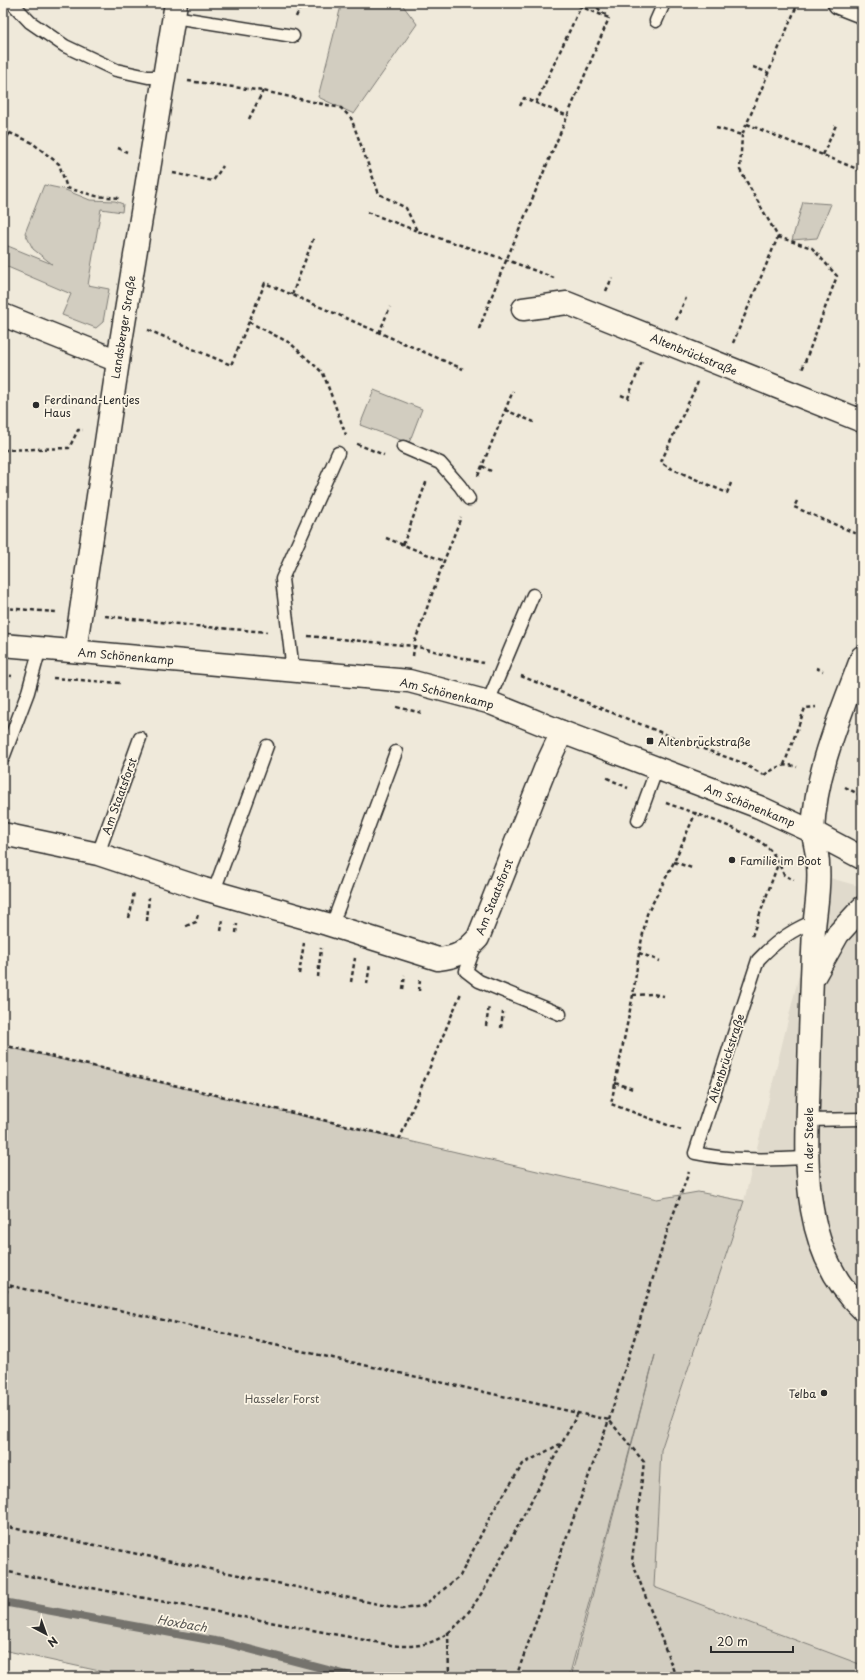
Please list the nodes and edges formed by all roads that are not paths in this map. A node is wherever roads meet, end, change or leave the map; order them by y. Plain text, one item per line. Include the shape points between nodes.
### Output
1 (12, 3) edge
2 (664, 3) edge
3 (839, 3) edge
4 (175, 10) edge
5 (862, 12) edge
6 (656, 21) dead end
7 (292, 36) dead end
8 (164, 77) junction
9 (523, 309) dead end
10 (3, 315) edge
11 (118, 361) junction
12 (862, 421) edge
13 (403, 447) dead end
14 (338, 453) dead end
15 (469, 499) road end
16 (533, 595) dead end
17 (3, 645) edge
18 (40, 648) junction
19 (75, 652) junction
20 (862, 657) edge
21 (293, 671) junction
22 (857, 686) edge
23 (488, 702) junction
24 (562, 732) junction
25 (140, 738) dead end
26 (267, 746) dead end
27 (396, 752) dead end
28 (3, 758) edge
29 (657, 768) junction
30 (638, 820) dead end
31 (813, 832) junction
32 (3, 834) edge
33 (98, 854) junction
34 (862, 858) edge
35 (214, 892) junction
36 (862, 908) edge
37 (815, 921) junction
38 (332, 925) junction
39 (478, 938) junction
40 (812, 981) junction
41 (560, 1014) dead end
42 (862, 1119) edge
43 (808, 1120) junction
44 (806, 1158) junction
45 (862, 1309) edge

1 - 8 lane via 30,22 65,46 116,70 148,77
2 - 6 lane
3 - 5 street
4 - 7 lane
4 - 8 street, Landsberger Straße
8 - 11 street, Landsberger Straße
9 - 12 street, Altenbrückstraße via 567,303
10 - 11 street
11 - 19 street, Landsberger Straße
13 - 15 lane via 440,464
14 - 21 lane via 282,579
16 - 23 lane
17 - 18 street, Am Schönenkamp
18 - 19 street, Am Schönenkamp
18 - 28 lane via 28,692
19 - 21 street, Am Schönenkamp
20 - 22 street
21 - 23 street, Am Schönenkamp via 409,681
22 - 31 street via 820,776 813,811
23 - 24 street, Am Schönenkamp
24 - 29 street, Am Schönenkamp
24 - 39 street, Am Staatsforst
25 - 33 lane, Am Staatsforst
26 - 35 lane
27 - 38 lane
29 - 30 lane
29 - 31 street, Am Schönenkamp via 759,807
31 - 34 street, Am Schönenkamp
31 - 37 street, In der Steele via 818,864
32 - 33 street, Am Staatsforst
33 - 35 street, Am Staatsforst
35 - 38 street, Am Staatsforst
36 - 40 street, In der Steele via 838,934
37 - 40 street, In der Steele
37 - 44 lane, Altenbrückstraße via 798,927 770,947 758,960 695,1153 766,1161
38 - 39 street, Am Staatsforst via 438,959 453,958 465,952
39 - 41 lane via 466,971 479,981
40 - 43 street, In der Steele
42 - 43 lane
43 - 44 street, In der Steele
44 - 45 street, In der Steele via 813,1216 822,1250 834,1275

